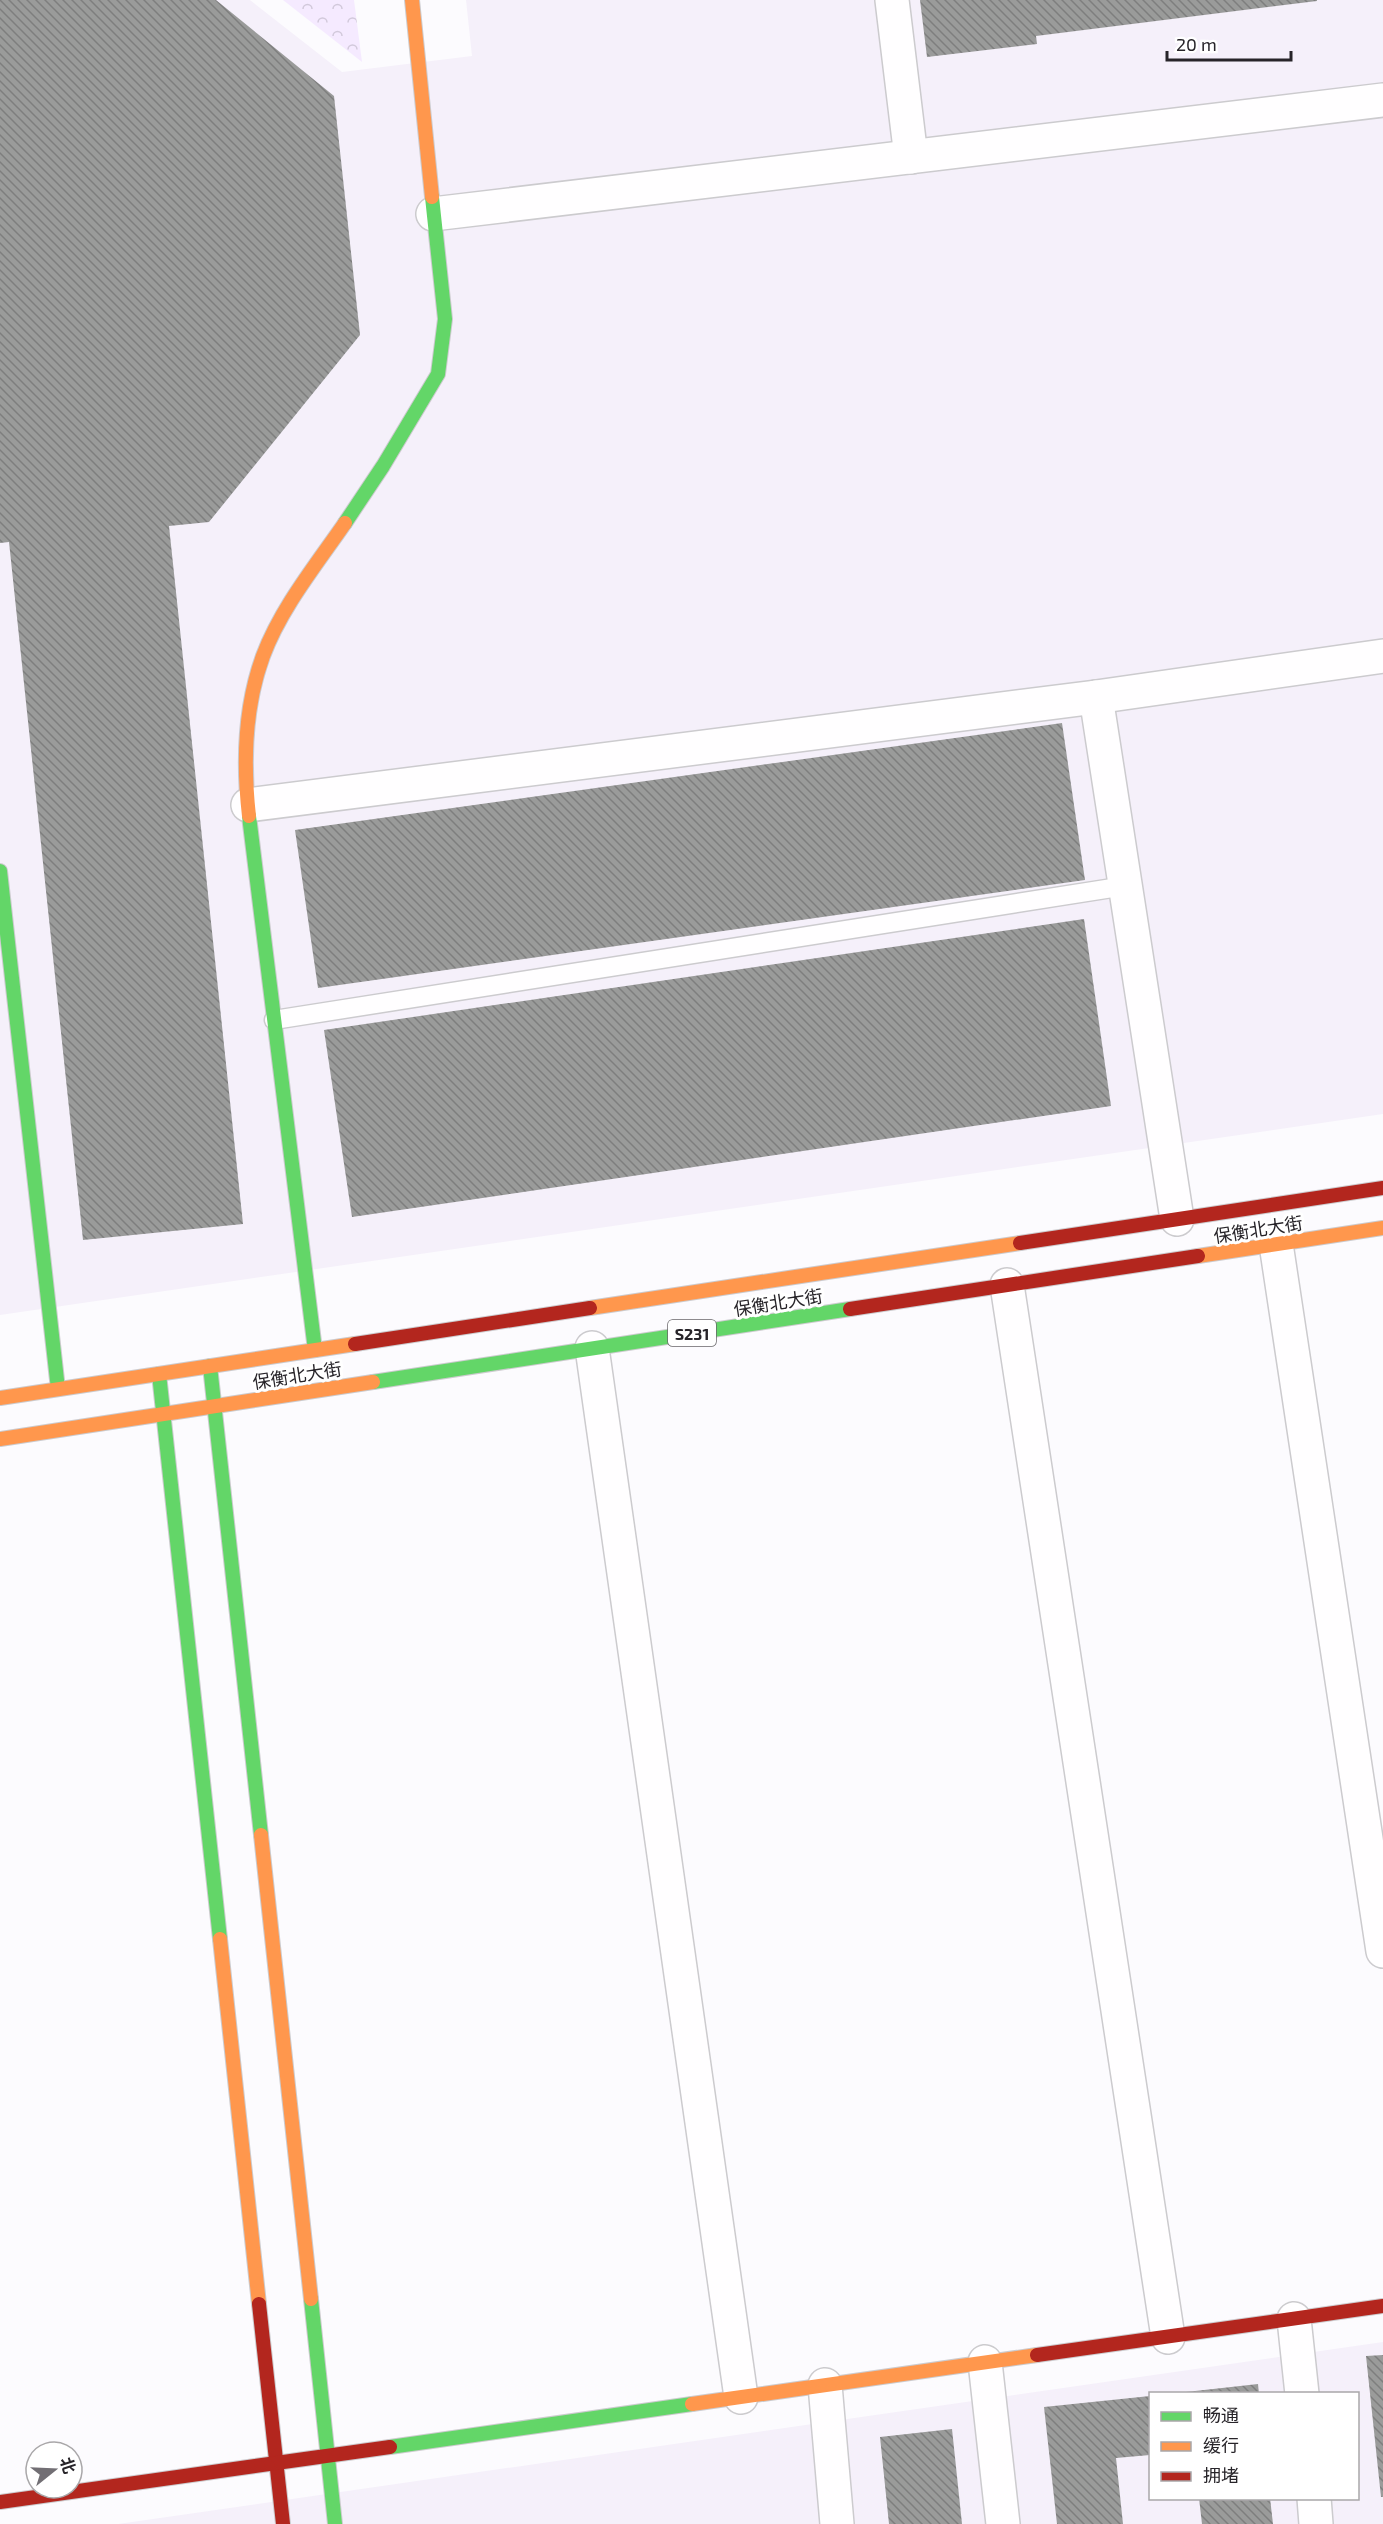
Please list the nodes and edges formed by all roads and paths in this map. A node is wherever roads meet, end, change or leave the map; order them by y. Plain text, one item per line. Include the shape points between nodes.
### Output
1 (412, 0) edge
2 (892, 0) edge
3 (1383, 100) edge
4 (911, 157) junction
5 (433, 214) junction
6 (1383, 656) edge
7 (1095, 697) junction
8 (248, 805) junction
9 (0, 871) edge
10 (1125, 886) junction
11 (274, 1020) junction
12 (1383, 1188) edge
13 (1177, 1219) junction
14 (1383, 1228) edge
15 (1276, 1244) junction
16 (1007, 1285) junction
17 (592, 1348) junction
18 (315, 1350) junction
19 (210, 1366) junction
20 (159, 1374) junction
21 (58, 1389) junction
22 (0, 1398) edge
23 (214, 1406) junction
24 (163, 1414) junction
25 (0, 1438) edge
26 (1383, 1952) edge
27 (1383, 2306) edge
28 (1294, 2319) junction
29 (1168, 2337) junction
30 (985, 2362) junction
31 (825, 2385) junction
32 (1302, 2392) edge
33 (741, 2397) junction
34 (328, 2455) junction
35 (276, 2463) junction
36 (1314, 2500) edge
37 (0, 2502) edge
38 (283, 2524) edge
39 (335, 2524) edge
40 (837, 2524) edge
41 (1003, 2524) edge
42 (1316, 2524) edge

1 - 5 street
2 - 4 street
3 - 4 street
4 - 5 street
5 - 8 street via 445,319 438,374 383,466 287,609 263,656 251,700 245,747
6 - 7 street
7 - 8 street
7 - 10 street
8 - 11 street
9 - 21 street
10 - 11 lane
10 - 13 street
11 - 18 street
12 - 13 street, 保衡北大街 / S231
13 - 18 street, 保衡北大街 / S231
14 - 15 street, 保衡北大街 / S231
15 - 16 street, 保衡北大街 / S231
15 - 26 street
16 - 17 street, 保衡北大街 / S231
16 - 29 street
17 - 23 street, 保衡北大街 / S231
17 - 33 street
18 - 19 street, 保衡北大街 / S231
19 - 20 street, 保衡北大街 / S231
19 - 23 street
20 - 21 street, 保衡北大街 / S231
20 - 24 street
21 - 22 street, 保衡北大街 / S231
23 - 24 street, 保衡北大街 / S231
23 - 34 street
24 - 25 street, 保衡北大街 / S231
24 - 35 street
27 - 28 street
28 - 29 street
28 - 32 street
29 - 30 street
30 - 31 street
30 - 41 street
31 - 33 street
31 - 40 street
33 - 34 street
34 - 35 street
34 - 39 street
35 - 37 street
35 - 38 street
36 - 42 street

